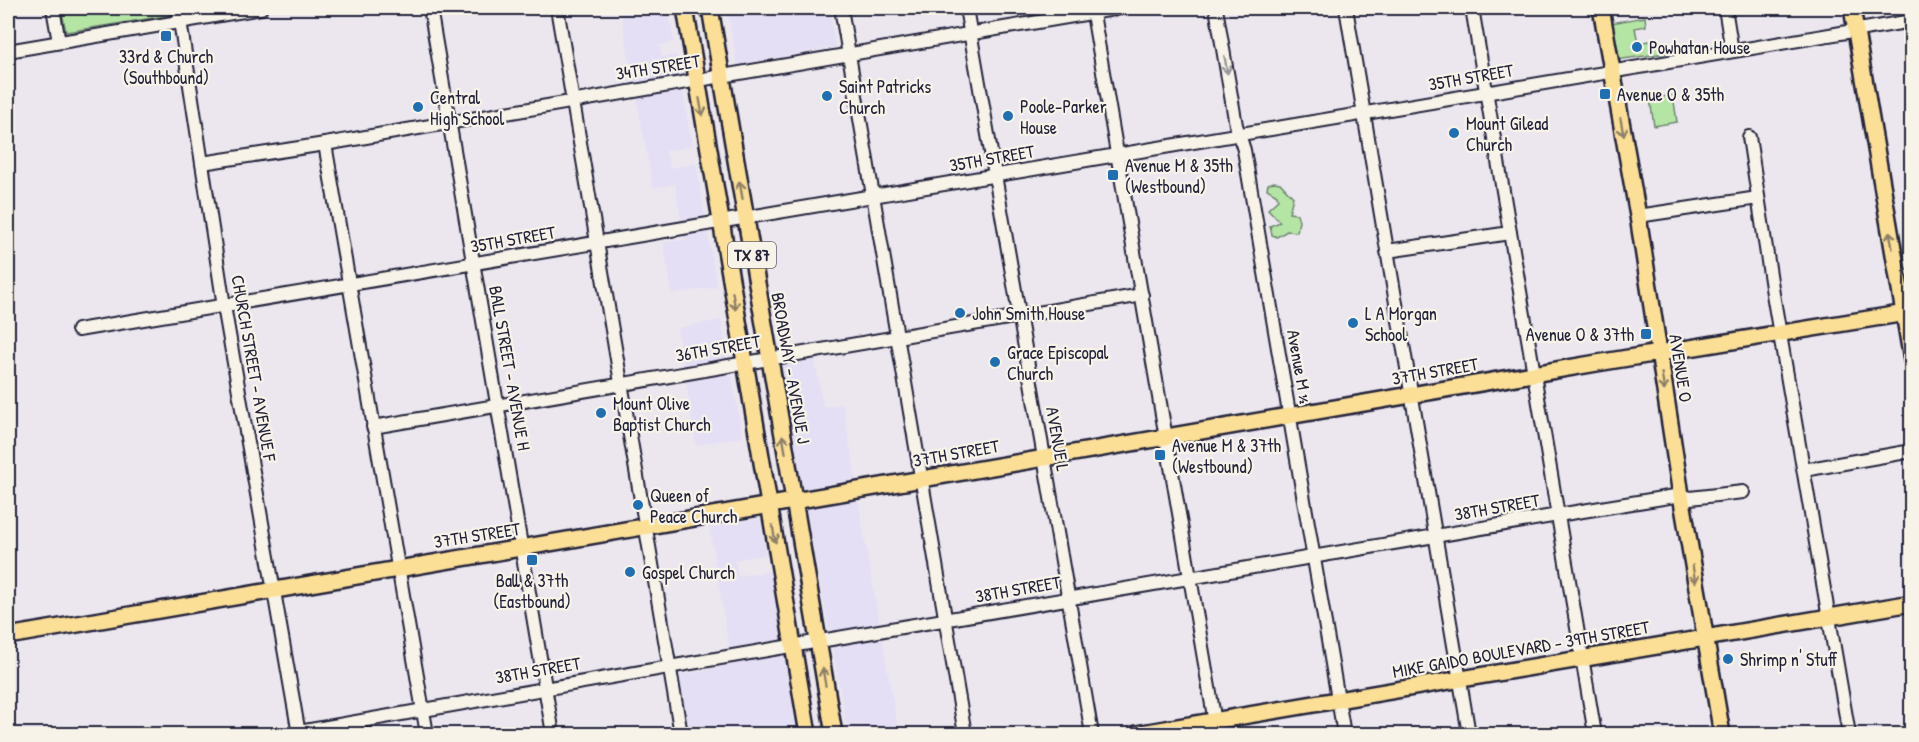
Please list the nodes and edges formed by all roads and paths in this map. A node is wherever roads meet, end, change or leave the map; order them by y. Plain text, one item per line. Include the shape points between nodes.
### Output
1 (53, 8) edge
2 (178, 8) edge
3 (261, 8) edge
4 (430, 8) edge
5 (557, 8) edge
6 (685, 8) edge
7 (710, 8) edge
8 (841, 8) edge
9 (966, 8) edge
10 (1120, 8) edge
11 (1216, 8) edge
12 (1346, 8) edge
13 (1472, 8) edge
14 (1600, 8) edge
15 (1725, 8) edge
16 (1852, 8) edge
17 (1092, 10) edge
18 (180, 21) junction
19 (1911, 21) edge
20 (1856, 30) junction
21 (970, 33) junction
22 (59, 42) junction
23 (8, 51) edge
24 (1732, 51) junction
25 (849, 54) junction
26 (1612, 71) junction
27 (722, 75) junction
28 (697, 80) junction
29 (1486, 92) junction
30 (572, 100) junction
31 (1364, 113) junction
32 (450, 122) junction
33 (1241, 134) junction
34 (1749, 137) dead end
35 (325, 144) junction
36 (1117, 155) junction
37 (202, 163) junction
38 (993, 176) junction
39 (873, 196) junction
40 (1758, 198) junction
41 (1638, 216) junction
42 (746, 218) junction
43 (721, 222) junction
44 (1510, 233) junction
45 (597, 243) junction
46 (1387, 251) junction
47 (474, 264) junction
48 (349, 285) junction
49 (1142, 296) junction
50 (224, 306) junction
51 (1907, 312) edge
52 (1018, 315) junction
53 (78, 330) dead end
54 (1780, 333) junction
55 (897, 337) junction
56 (1658, 354) junction
57 (770, 358) junction
58 (1911, 360) edge
59 (745, 362) junction
60 (1534, 374) junction
61 (621, 383) junction
62 (1412, 395) junction
63 (498, 405) junction
64 (1290, 416) junction
65 (373, 427) junction
66 (1166, 437) junction
67 (1911, 451) edge
68 (1043, 458) junction
69 (1804, 470) junction
70 (922, 479) junction
71 (1743, 492) dead end
72 (1681, 495) junction
73 (794, 502) junction
74 (769, 506) junction
75 (1558, 515) junction
76 (645, 527) junction
77 (1436, 536) junction
78 (522, 548) junction
79 (1314, 557) junction
80 (396, 568) junction
81 (1190, 578) junction
82 (273, 590) junction
83 (1068, 599) junction
84 (1911, 603) edge
85 (1830, 616) junction
86 (946, 620) junction
87 (8, 636) edge
88 (1705, 638) junction
89 (818, 643) junction
90 (793, 647) junction
91 (1582, 659) junction
92 (669, 666) junction
93 (1460, 679) junction
94 (545, 687) junction
95 (1339, 700) junction
96 (422, 710) junction
97 (1215, 728) edge
98 (299, 733) edge
99 (427, 735) edge
100 (553, 735) edge
101 (681, 735) edge
102 (808, 735) edge
103 (834, 735) edge
104 (965, 735) edge
105 (1092, 735) edge
106 (1136, 735) edge
107 (1344, 735) edge
108 (1469, 735) edge
109 (1595, 735) edge
110 (1722, 735) edge
111 (1849, 735) edge

1 - 22 street
2 - 18 street, CHURCH STREET - AVENUE F
3 - 18 street
4 - 32 street, BALL STREET - AVENUE H
5 - 30 street
6 - 28 main road, TX 87
7 - 27 main road, BROADWAY - AVENUE J / TX 87
8 - 25 street
9 - 21 street, AVENUE L
10 - 17 street, 34TH STREET
11 -> 33 street, Avenue M ½ via 1236,125
12 - 31 street
13 - 29 street
14 - 26 main road, AVENUE O
15 - 24 street
16 - 20 main road
17 - 21 street, 34TH STREET
17 - 36 street
18 - 22 street
18 - 37 street, CHURCH STREET - AVENUE F
19 - 20 street, 35TH STREET
20 - 24 street, 35TH STREET
51 -> 20 main road
21 - 25 street, 34TH STREET
21 - 38 street, AVENUE L
22 - 23 street
24 - 26 street, 35TH STREET
25 - 27 street, 34TH STREET
25 - 39 street
26 - 29 street, 35TH STREET
26 -> 41 main road, AVENUE O
27 - 28 street, 34TH STREET
42 -> 27 main road, BROADWAY - AVENUE J / TX 87
28 - 30 street, 34TH STREET
28 -> 43 main road, TX 87
29 - 31 street, 35TH STREET
29 - 44 street
30 - 32 street, 34TH STREET
30 - 45 street
31 - 33 street, 35TH STREET
31 - 46 street
32 - 35 street, 34TH STREET
32 - 47 street, BALL STREET - AVENUE H
33 - 36 street, 35TH STREET
33 - 64 street, Avenue M ½
34 - 40 street
35 - 37 street, 34TH STREET
35 - 48 street
36 - 38 street, 35TH STREET
36 - 49 street
37 - 50 street, CHURCH STREET - AVENUE F
38 - 39 street, 35TH STREET
38 - 52 street, AVENUE L
39 - 42 street, 35TH STREET
39 - 55 street
40 - 41 street
40 - 54 street
41 - 56 main road, AVENUE O
42 - 43 street, 35TH STREET
42 - 57 main road, BROADWAY - AVENUE J / TX 87
43 - 45 street, 35TH STREET
43 -> 59 main road, TX 87
44 - 46 street
44 - 60 street
45 - 47 street, 35TH STREET
45 - 61 street
46 - 62 street
47 - 48 street, 35TH STREET
47 - 63 street, BALL STREET - AVENUE H
48 - 50 street, 35TH STREET
48 - 65 street
49 - 52 street, 36TH STREET
49 - 66 street
50 - 53 street, 35TH STREET
50 - 82 street, CHURCH STREET - AVENUE F
51 - 54 main road, 37TH STREET
51 - 58 main road
52 - 55 street, 36TH STREET
52 - 68 street, AVENUE L
54 - 56 main road, 37TH STREET
54 - 69 street
55 - 57 street, 36TH STREET
55 - 70 street
56 - 60 main road, 37TH STREET
56 -> 72 main road, AVENUE O
57 - 59 street, 36TH STREET
73 -> 57 main road, BROADWAY - AVENUE J / TX 87
59 - 61 street, 36TH STREET
59 - 74 main road, TX 87
60 - 62 main road, 37TH STREET
60 - 75 street
61 - 63 street, 36TH STREET
61 - 76 street
62 - 64 main road, 37TH STREET
62 - 77 street
63 - 65 street, 36TH STREET
63 - 78 street, BALL STREET - AVENUE H
64 - 66 main road, 37TH STREET
64 - 79 street, Avenue M ½
65 - 80 street
66 - 68 main road, 37TH STREET
66 - 81 street
67 - 69 street
68 - 70 main road, 37TH STREET
68 - 83 street, AVENUE L
69 - 85 street
70 - 73 main road, 37TH STREET
70 - 86 street
71 - 72 street, 38TH STREET via 1690,498
72 - 75 street, 38TH STREET
72 -> 88 main road, AVENUE O
73 - 74 main road, 37TH STREET
73 - 89 main road, BROADWAY - AVENUE J / TX 87
74 - 76 main road, 37TH STREET
74 -> 90 main road, TX 87
75 - 77 street, 38TH STREET
75 - 91 street
76 - 78 main road, 37TH STREET
76 - 92 street
77 - 79 street, 38TH STREET
77 - 93 street
78 - 80 main road, 37TH STREET
78 - 94 street, BALL STREET - AVENUE H
79 - 81 street, 38TH STREET
79 - 95 street, Avenue M ½
80 - 82 main road, 37TH STREET
80 - 96 street
81 - 83 street, 38TH STREET
81 - 97 street
82 - 87 main road, 37TH STREET
82 - 98 street, CHURCH STREET - AVENUE F
83 - 86 street, 38TH STREET
83 - 105 street, AVENUE L
84 - 85 main road, MIKE GAIDO BOULEVARD - 39TH STREET
85 - 88 main road, MIKE GAIDO BOULEVARD - 39TH STREET
85 - 111 street
86 - 89 street, 38TH STREET
86 - 104 street
88 - 91 main road, MIKE GAIDO BOULEVARD - 39TH STREET
88 - 110 main road, AVENUE O
89 - 90 street, 38TH STREET
103 -> 89 main road, BROADWAY - AVENUE J / TX 87
90 - 92 street, 38TH STREET
90 - 102 main road, TX 87
91 - 93 main road, MIKE GAIDO BOULEVARD - 39TH STREET
91 - 109 street
92 - 94 street, 38TH STREET
92 - 101 street
93 - 95 main road, MIKE GAIDO BOULEVARD - 39TH STREET
93 - 108 street
94 - 96 street, 38TH STREET
94 - 100 street, BALL STREET - AVENUE H
95 - 97 main road, MIKE GAIDO BOULEVARD - 39TH STREET
95 - 107 street, Avenue M ½
96 - 98 street, 38TH STREET
96 - 99 street
97 - 106 main road, MIKE GAIDO BOULEVARD - 39TH STREET

